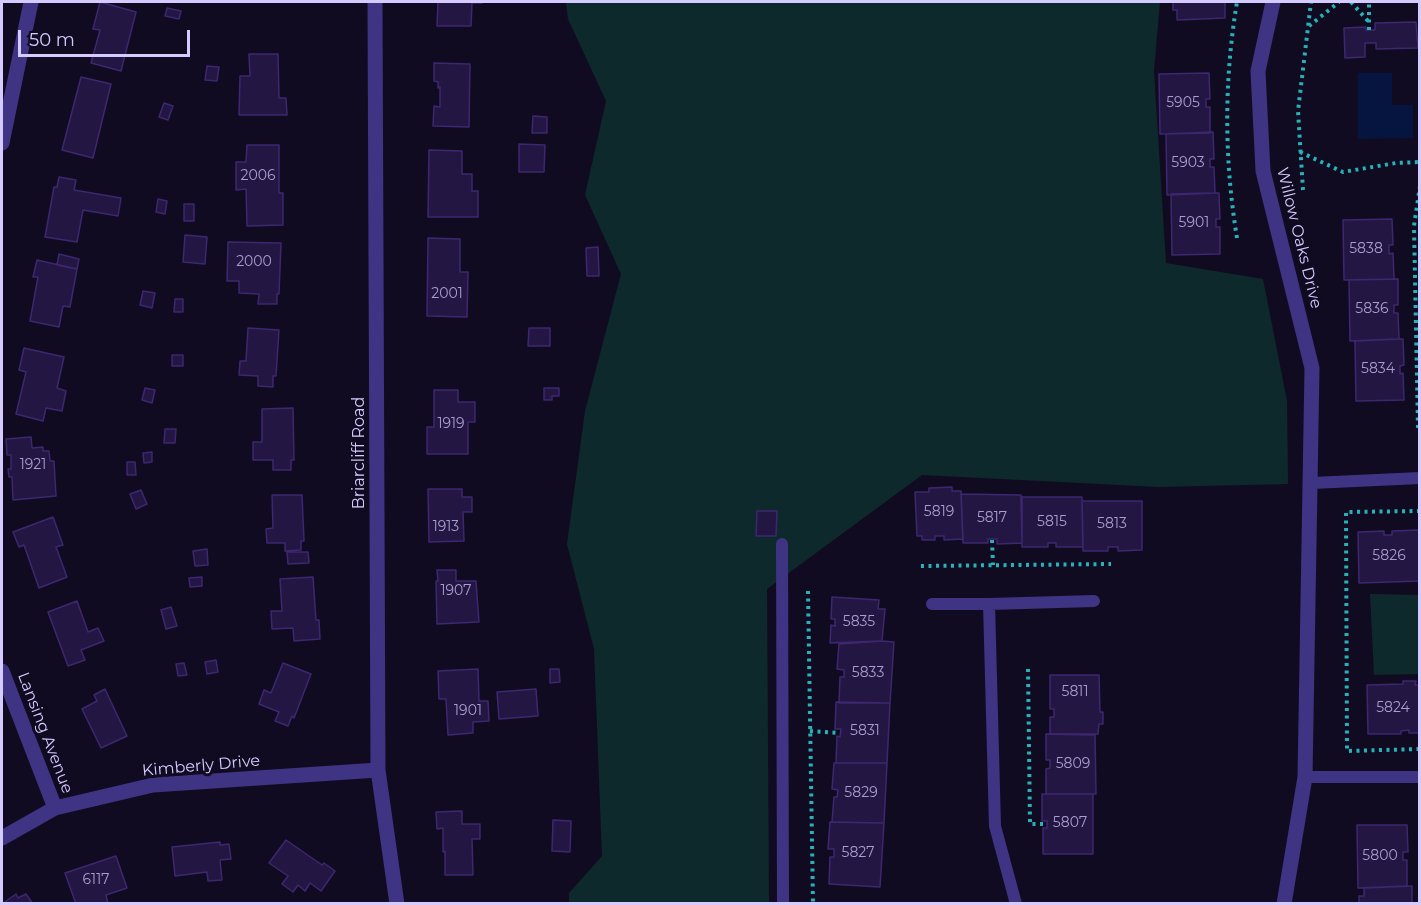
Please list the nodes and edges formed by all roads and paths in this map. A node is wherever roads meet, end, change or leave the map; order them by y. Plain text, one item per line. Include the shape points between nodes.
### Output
1 (32, 2) edge
2 (375, 2) edge
3 (1238, 2) edge
4 (1273, 2) edge
5 (1311, 2) edge
6 (1339, 2) edge
7 (1351, 2) edge
8 (1369, 2) edge
9 (1369, 22) junction
10 (1308, 26) junction
11 (1369, 30) dead end
12 (2, 143) edge
13 (1300, 152) junction
14 (1419, 162) edge
15 (1419, 186) edge
16 (1303, 190) dead end
17 (1237, 238) dead end
18 (1418, 428) edge
19 (1419, 478) edge
20 (1312, 483) junction
21 (1419, 511) edge
22 (992, 540) dead end
23 (782, 544) dead end
24 (1112, 564) dead end
25 (993, 565) junction
26 (921, 566) dead end
27 (808, 591) dead end
28 (1094, 601) dead end
29 (932, 604) dead end
30 (989, 604) junction
31 (1028, 669) dead end
32 (2, 670) edge
33 (810, 731) junction
34 (840, 733) dead end
35 (1419, 749) edge
36 (378, 771) junction
37 (1305, 777) junction
38 (1419, 777) edge
39 (55, 808) junction
40 (1047, 824) dead end
41 (2, 838) edge
42 (397, 903) edge
43 (783, 903) edge
44 (813, 903) edge
45 (1016, 903) edge
46 (1284, 903) edge

1 - 12 street
2 - 36 street, Briarcliff Road
3 - 17 path via 1227,103 1228,162
4 - 20 street, Willow Oaks Drive via 1258,71 1263,171 1312,368
5 - 10 path
6 - 10 path
7 - 9 path
8 - 9 path
9 - 11 path
10 - 13 path via 1298,111
13 - 14 path via 1344,172
13 - 16 path
15 - 18 path via 1414,226
19 - 20 lane
20 - 37 street, Willow Oaks Drive
21 - 35 path via 1346,512 1347,751
22 - 25 path
23 - 43 lane
24 - 25 path
25 - 26 path
27 - 33 path
28 - 30 lane
29 - 30 lane
30 - 45 lane via 995,826
31 - 40 path via 1030,824
32 - 39 street, Lansing Avenue
33 - 34 path
33 - 44 path
36 - 39 street, Kimberly Drive via 153,785
36 - 42 street, Briarcliff Road
37 - 38 lane
37 - 46 street, Willow Oaks Drive
39 - 41 street, Kimberly Drive

